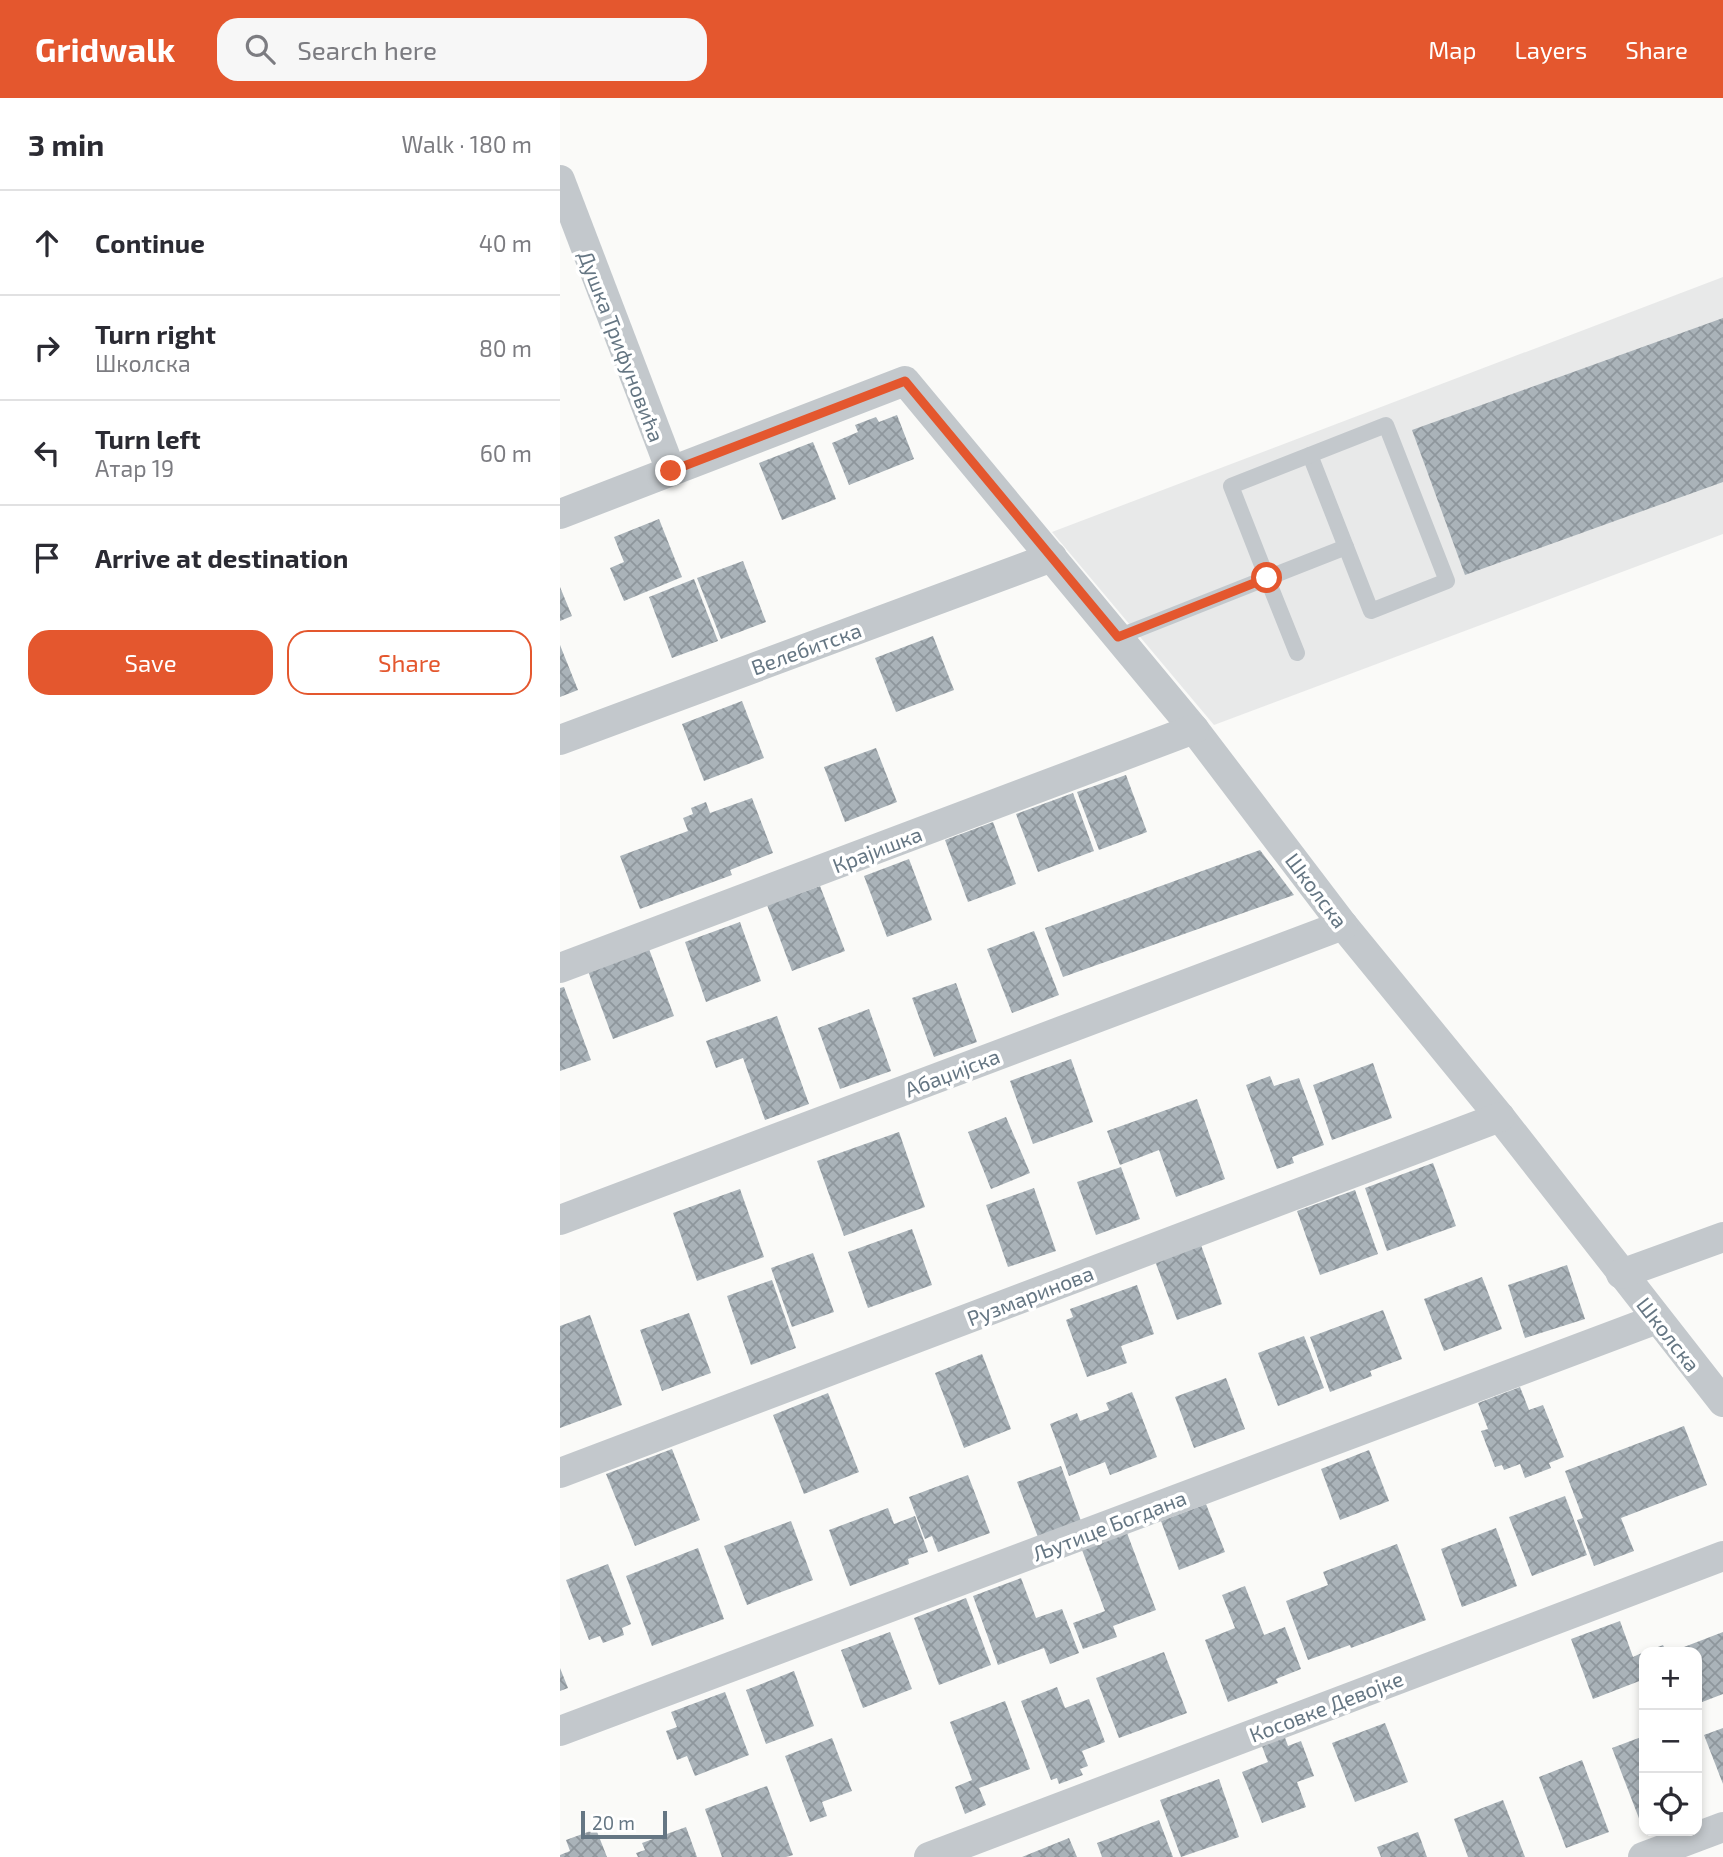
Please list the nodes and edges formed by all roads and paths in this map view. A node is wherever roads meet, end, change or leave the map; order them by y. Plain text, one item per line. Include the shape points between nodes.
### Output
1 (560, 180) edge
2 (1310, 455) junction
3 (671, 471) junction
4 (560, 514) edge
5 (1346, 547) junction
6 (1052, 556) junction
7 (1267, 578) junction
8 (1118, 637) junction
9 (1297, 653) dead end
10 (1195, 729) junction
11 (560, 740) edge
12 (1343, 925) junction
13 (560, 968) edge
14 (1500, 1117) junction
15 (560, 1220) edge
16 (1723, 1237) edge
17 (1621, 1274) junction
18 (1657, 1319) junction
19 (1723, 1402) edge
20 (560, 1473) edge
21 (1723, 1556) edge
22 (560, 1731) edge
23 (1723, 1828) edge
24 (929, 1857) edge
25 (1643, 1857) edge

1 - 3 street, Душка Трифуновића
2 - 5 lane
2 - 5 lane via 1385,425 1447,581 1371,611
2 - 7 lane via 1231,486
3 - 4 street
3 - 6 street, Школска via 905,381
5 - 7 lane
6 - 8 street, Школска
6 - 11 street, Велебитска
7 - 8 lane
7 - 9 lane
8 - 10 street, Школска
10 - 12 street, Школска
10 - 13 street, Крајишка
12 - 14 street, Школска
12 - 15 street, Абаџијска
14 - 17 street, Школска
14 - 20 street, Рузмаринова
16 - 17 street
17 - 18 street, Школска
18 - 19 street, Школска
18 - 22 street, Љутице Богдана
21 - 24 street, Косовке Девојке
23 - 25 street

